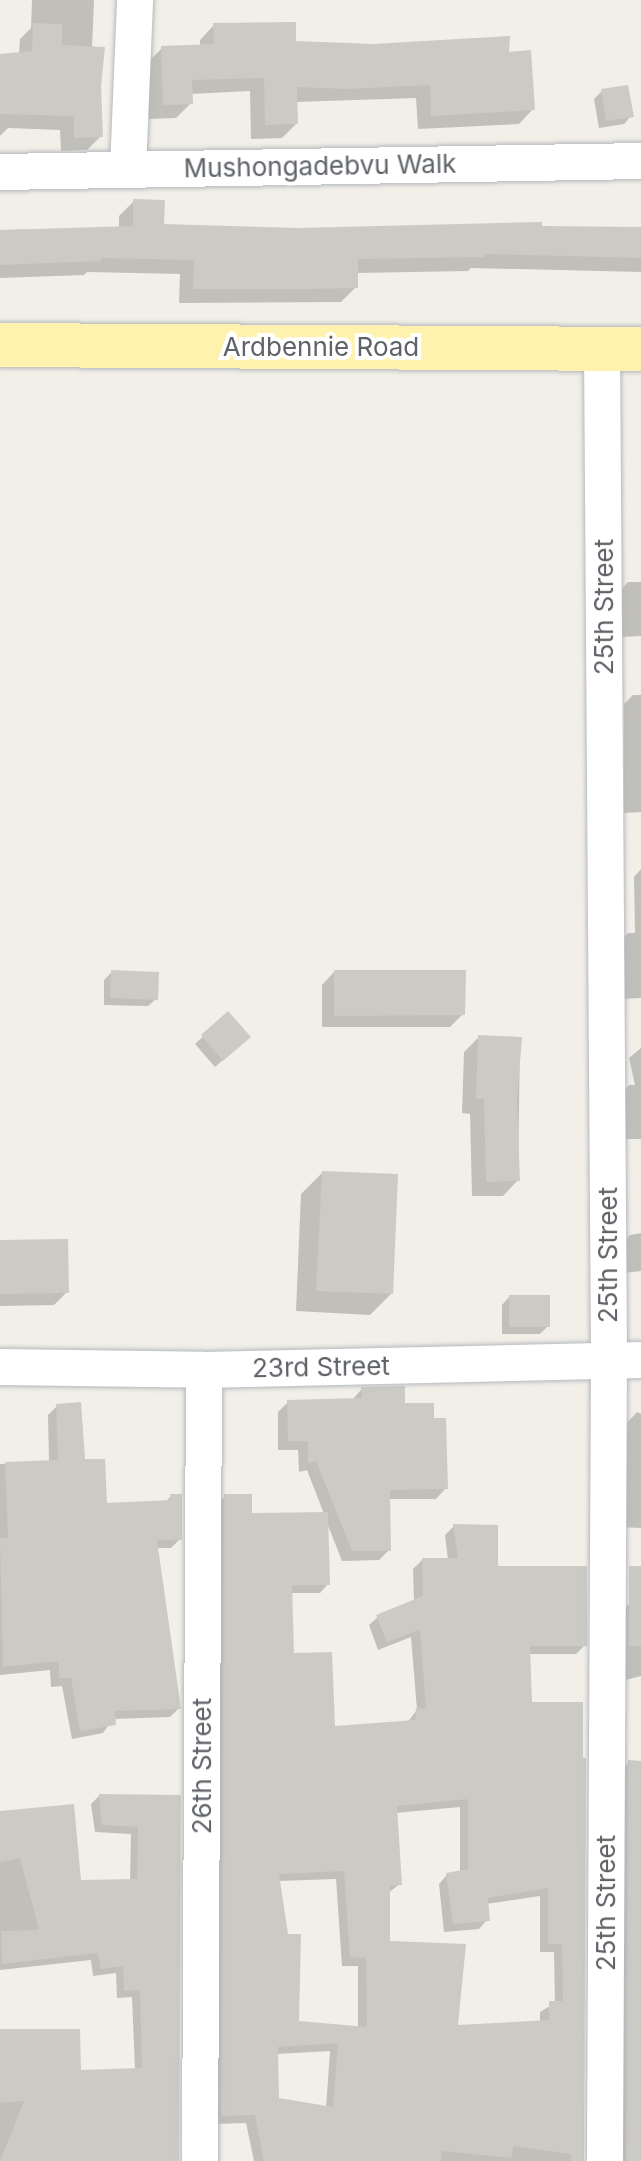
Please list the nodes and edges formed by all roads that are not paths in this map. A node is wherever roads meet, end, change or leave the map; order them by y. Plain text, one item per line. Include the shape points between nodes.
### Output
1 (135, 0) edge
2 (641, 161) edge
3 (128, 169) junction
4 (0, 172) edge
5 (0, 345) edge
6 (622, 349) edge
7 (625, 1360) edge
8 (0, 1367) edge
9 (204, 1370) junction
10 (200, 2161) edge
11 (605, 2161) edge

1 - 3 street
2 - 3 street, Mushongadebvu Walk
3 - 4 street, Mushongadebvu Walk
5 - 6 main road, Ardbennie Road
6 - 7 street, 25th Street
7 - 9 street, 23rd Street
7 - 11 street, 25th Street
8 - 9 street, 23rd Street
9 - 10 street, 26th Street

